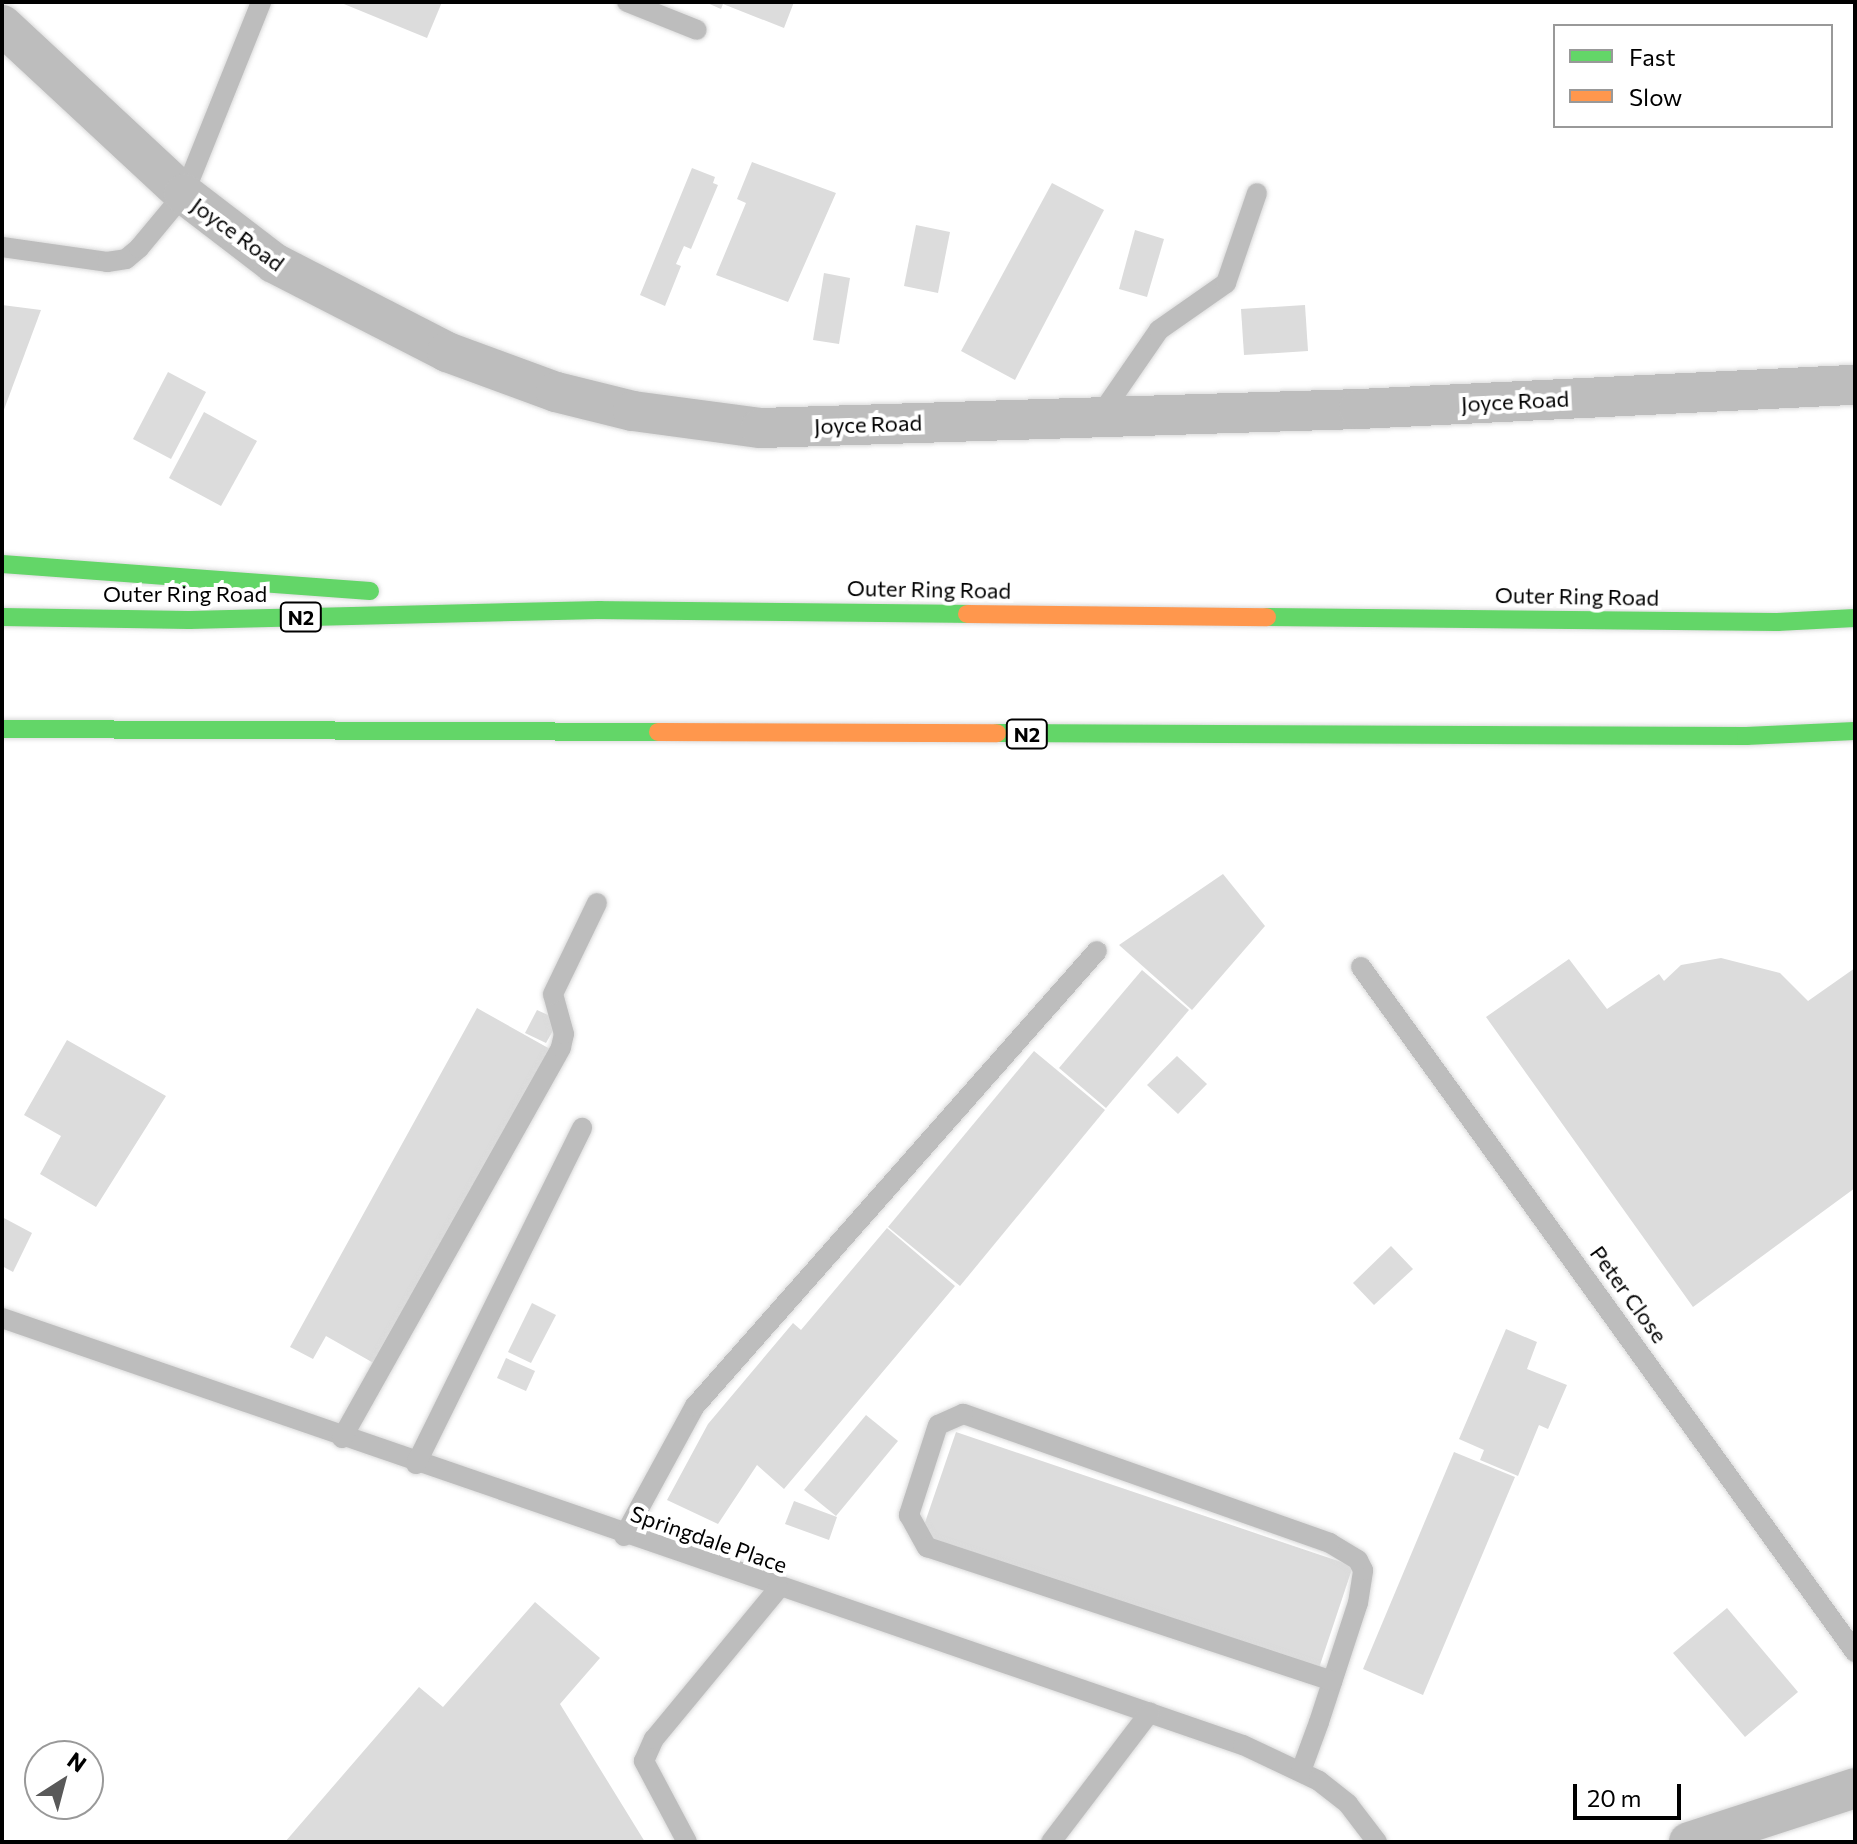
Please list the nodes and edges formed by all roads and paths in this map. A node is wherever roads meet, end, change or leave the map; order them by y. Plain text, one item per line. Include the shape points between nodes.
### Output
1 (261, 2) edge
2 (627, 2) edge
3 (2, 25) edge
4 (697, 30) dead end
5 (1257, 193) dead end
6 (184, 194) junction
7 (2, 247) edge
8 (1855, 385) edge
9 (1099, 417) junction
10 (2, 564) edge
11 (600, 610) junction
12 (2, 617) edge
13 (1855, 618) edge
14 (2, 729) edge
15 (1855, 731) edge
16 (199, 732) junction
17 (2, 748) edge
18 (597, 903) dead end
19 (1097, 951) dead end
20 (1361, 967) dead end
21 (582, 1128) dead end
22 (2, 1318) edge
23 (342, 1438) junction
24 (416, 1464) junction
25 (624, 1536) junction
26 (779, 1588) junction
27 (1855, 1652) edge
28 (1332, 1681) junction
29 (1150, 1712) junction
30 (1301, 1771) junction
31 (1855, 1788) edge
32 (1703, 1840) edge
33 (687, 1842) edge
34 (1051, 1842) edge
35 (1377, 1842) edge

1 - 6 lane
2 - 4 lane
3 - 6 street, Joyce Road
5 - 9 lane via 1226,283 1159,330
6 - 7 lane via 126,259 94,261
6 - 9 street, Joyce Road via 274,263 447,352 572,396 633,411 761,428
8 - 9 street, Joyce Road
10 - 11 highway
11 - 12 highway, Outer Ring Road / N2 via 189,620
11 - 13 highway, Outer Ring Road / N2 via 1777,622
14 - 16 highway, N2
15 - 16 highway, N2 via 1746,736
16 - 17 highway
18 - 23 lane via 553,994 564,1034 561,1047
19 - 25 lane via 695,1406
20 - 27 lane, Peter Close
21 - 24 lane
22 - 23 lane, Springdale Place
23 - 24 lane, Springdale Place
24 - 25 lane, Springdale Place
25 - 26 lane, Springdale Place
26 - 29 lane, Springdale Place
26 - 33 lane via 654,1739 644,1761
28 - 28 lane via 1363,1585 1363,1570 1350,1554 963,1414 938,1425 909,1515 927,1547
28 - 30 lane
29 - 30 lane, Springdale Place
29 - 34 lane
30 - 35 lane, Springdale Place via 1348,1804
31 - 32 street

